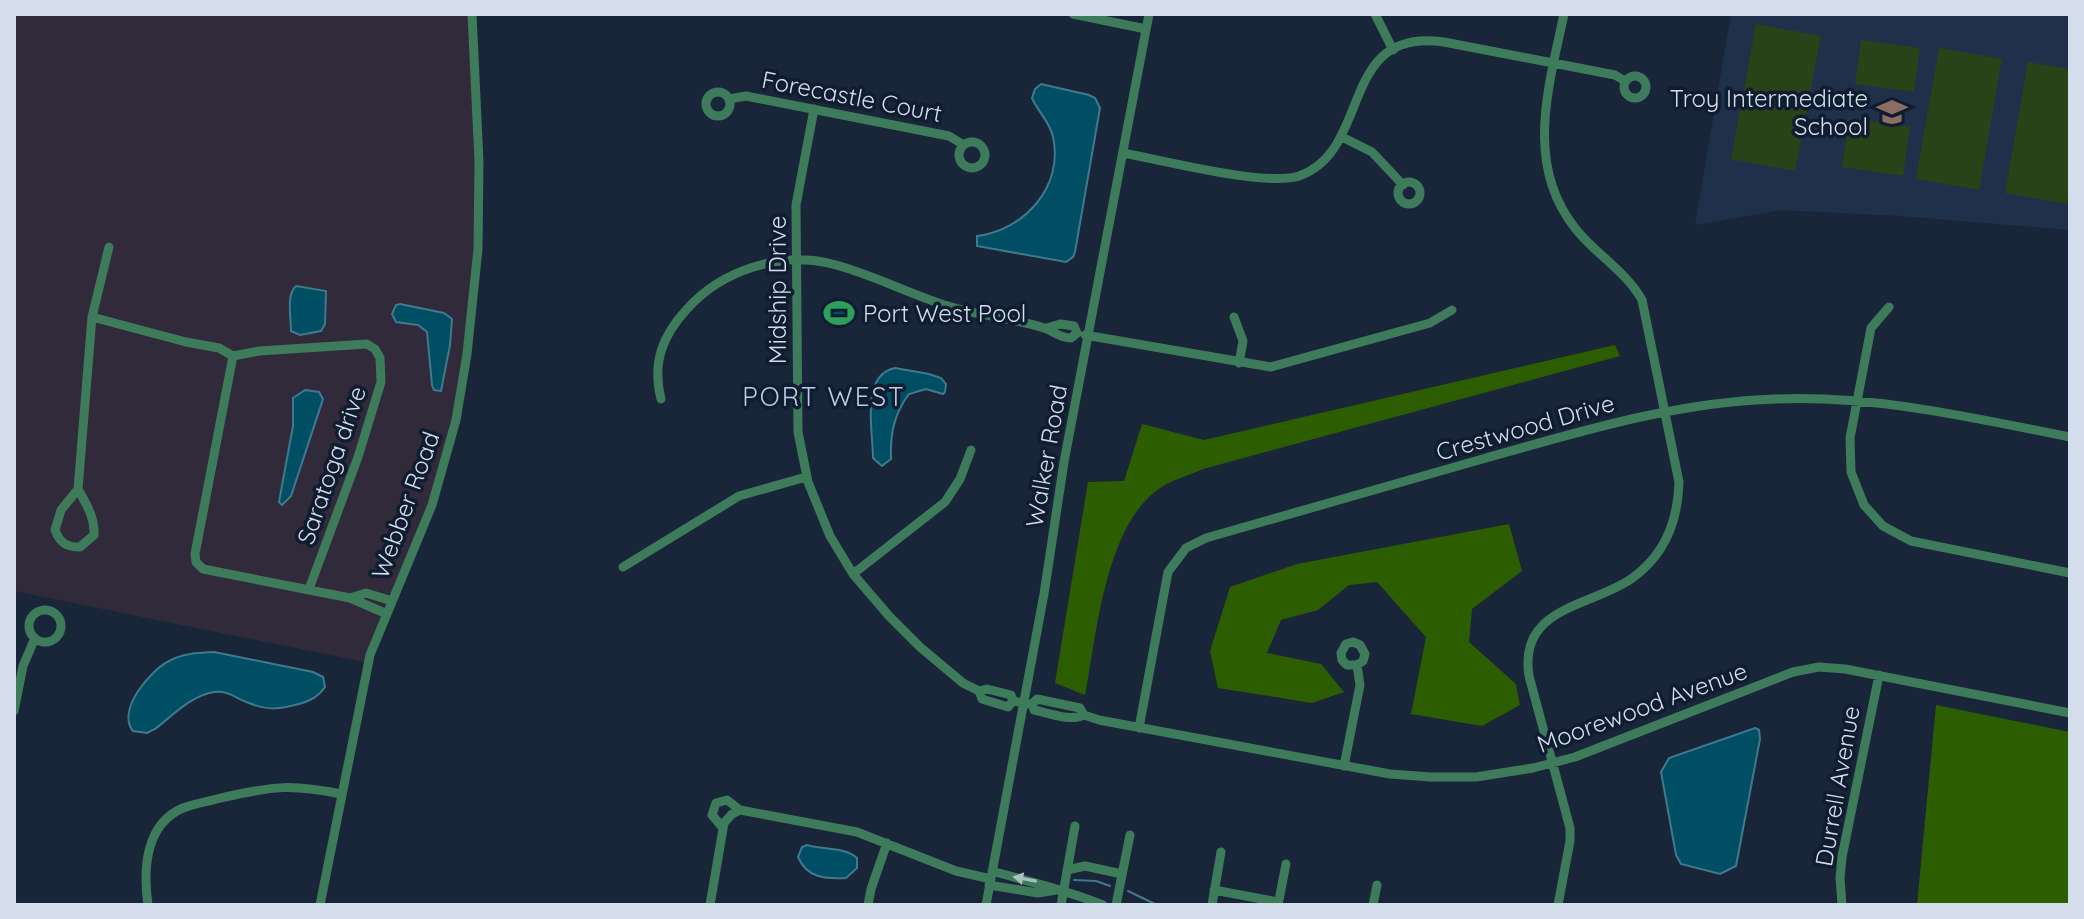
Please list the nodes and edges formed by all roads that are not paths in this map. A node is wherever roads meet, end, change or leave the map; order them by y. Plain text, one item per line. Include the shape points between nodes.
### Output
1 (472, 14) edge
2 (1073, 14) edge
3 (1149, 14) edge
4 (1375, 14) edge
5 (1564, 14) edge
6 (1146, 29) junction
7 (1393, 50) junction
8 (1554, 63) junction
9 (1625, 81) dead end
10 (729, 99) dead end
11 (814, 109) junction
12 (1342, 137) junction
13 (964, 145) dead end
14 (1123, 153) junction
15 (1403, 185) dead end
16 (109, 247) dead end
17 (796, 261) junction
18 (1889, 307) dead end
19 (1452, 310) dead end
20 (92, 317) junction
21 (1234, 317) dead end
22 (1089, 335) junction
23 (233, 356) junction
24 (1239, 363) junction
25 (661, 399) dead end
26 (1857, 400) junction
27 (1666, 410) junction
28 (2070, 437) edge
29 (971, 450) dead end
30 (806, 477) junction
31 (78, 489) junction
32 (623, 567) dead end
33 (2070, 573) edge
34 (853, 574) junction
35 (309, 589) junction
36 (350, 598) junction
37 (392, 601) junction
38 (387, 614) junction
39 (35, 638) dead end
40 (1357, 665) dead end
41 (1879, 675) junction
42 (1023, 703) junction
43 (14, 711) edge
44 (2070, 713) edge
45 (1139, 728) junction
46 (1553, 763) junction
47 (1344, 766) junction
48 (341, 794) junction
49 (740, 810) junction
50 (1075, 826) dead end
51 (723, 828) junction
52 (1130, 835) dead end
53 (887, 843) junction
54 (1221, 852) dead end
55 (1286, 864) dead end
56 (1067, 870) junction
57 (1122, 874) junction
58 (991, 878) junction
59 (1377, 885) dead end
60 (1060, 890) junction
61 (1214, 890) junction
62 (1278, 904) edge
63 (148, 905) edge
64 (320, 905) edge
65 (710, 905) edge
66 (868, 905) edge
67 (986, 905) edge
68 (1061, 905) edge
69 (1103, 905) edge
70 (1116, 905) edge
71 (1212, 905) edge
72 (1373, 905) edge
73 (1558, 905) edge
74 (1842, 905) edge

1 - 37 street, Webber Road via 479,197 465,365 441,478
2 - 6 street
3 - 6 street, Walker Road
4 - 7 street
5 - 8 street
6 - 14 street, Walker Road
7 - 8 street via 1437,41
7 - 12 street via 1366,76
8 - 9 street
8 - 27 street via 1543,129 1553,191 1575,229 1642,300
10 - 11 street, Forecastle Court via 746,96
11 - 13 street, Forecastle Court via 949,136
11 - 17 street, Midship Drive via 797,195
12 - 14 street via 1321,163 1286,179
12 - 15 street via 1372,152
14 - 22 street, Walker Road
16 - 20 street
17 - 22 street via 836,265 946,305 1047,328 1062,338
17 - 25 street via 739,272 687,308 658,362
17 - 30 street, Midship Drive via 798,432
18 - 26 street via 1871,328
19 - 24 street via 1430,323 1277,367
20 - 23 street
20 - 31 street
21 - 24 street via 1243,341
22 - 24 street
22 - 42 street, Walker Road
23 - 35 street via 196,562 203,569
23 - 35 street, Saratoga drive via 367,344 378,353 381,382
26 - 27 street, Crestwood Drive via 1762,399
26 - 28 street, Crestwood Drive
26 - 33 street via 1851,472 1864,505 1883,526 1923,545
27 - 45 street, Crestwood Drive via 1194,543 1168,572
27 - 46 street via 1679,482 1676,515 1664,543 1624,584 1552,616 1531,643 1529,676
29 - 34 street via 945,502
30 - 32 street via 739,496
30 - 34 street, Midship Drive via 822,521
31 - 31 street via 95,523 94,535 80,547 71,547 55,530 61,510
34 - 42 street, Midship Drive via 951,673 979,691 1011,695
35 - 36 street
36 - 37 street via 366,593
36 - 38 street
37 - 38 street, Webber Road
38 - 48 street, Webber Road via 364,677
39 - 43 street
40 - 47 street via 1360,685
41 - 44 street, Moorewood Avenue
41 - 46 street, Moorewood Avenue via 1837,667 1802,670
41 - 74 street, Durrell Avenue via 1842,857
42 - 45 street, Moorewood Avenue via 1037,699 1080,708 1084,715
42 - 58 street, Walker Road
45 - 47 street, Moorewood Avenue
46 - 47 street, Moorewood Avenue via 1454,778
46 - 73 street via 1570,828
48 - 63 street via 301,786 269,787 173,813 156,830 149,848
48 - 64 street, Webber Road
49 - 51 street
49 - 51 street via 728,800 716,803 712,815
49 - 53 street via 836,827
50 - 56 street
51 - 65 street
52 - 57 street
53 - 58 street via 961,873
53 - 66 street
54 - 61 street
55 - 62 street
56 - 57 street via 1085,866
56 - 60 street
57 - 70 street
58 - 60 street via 1041,882
58 - 67 street, Walker Road
59 - 72 street
60 - 68 street
60 - 69 street
61 - 62 street
61 - 71 street

